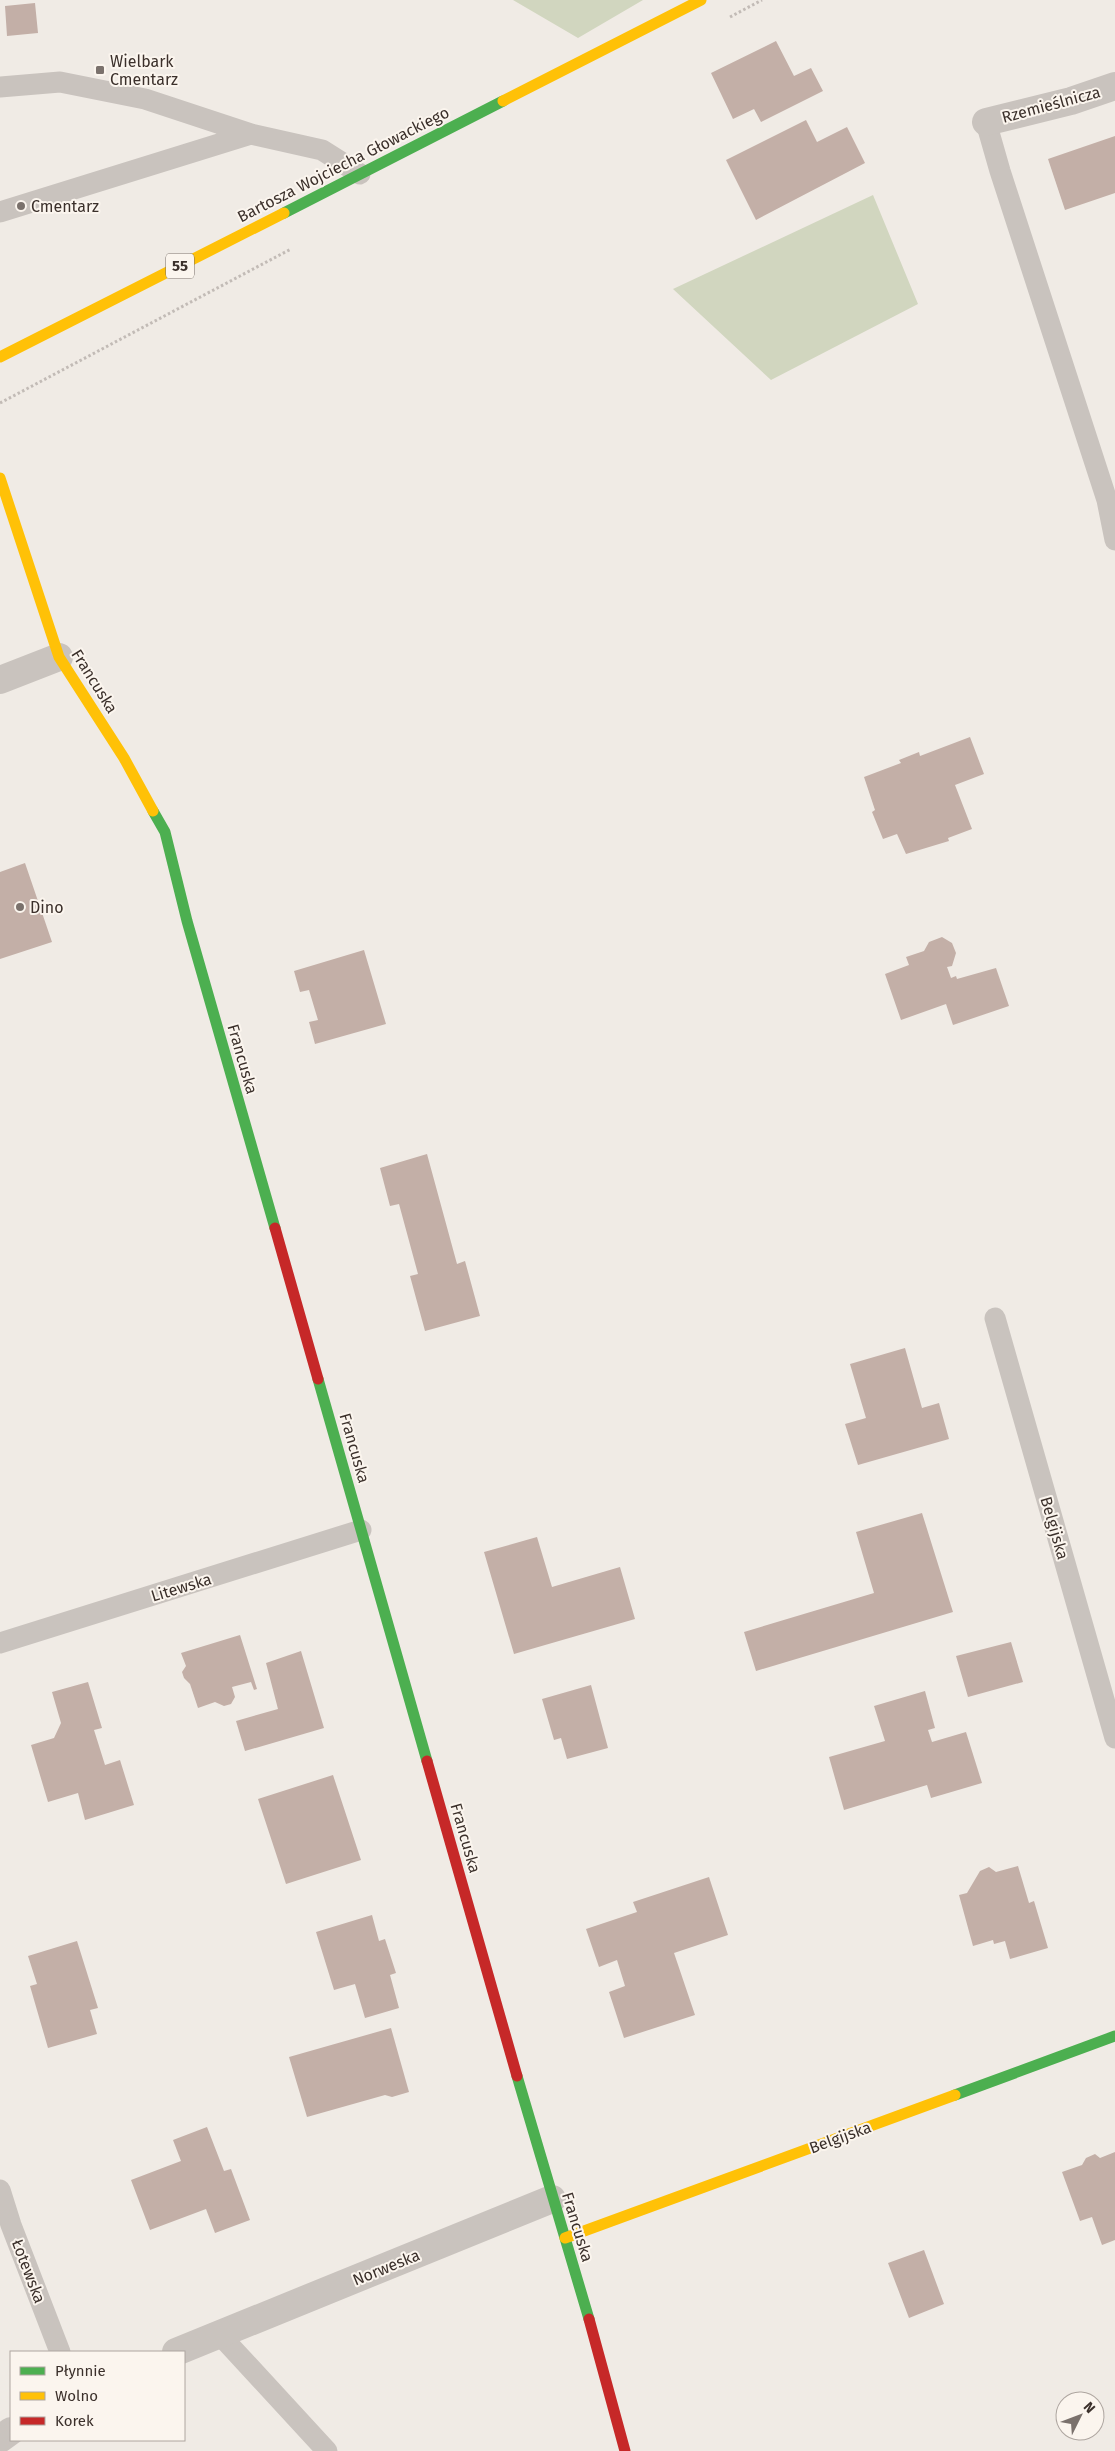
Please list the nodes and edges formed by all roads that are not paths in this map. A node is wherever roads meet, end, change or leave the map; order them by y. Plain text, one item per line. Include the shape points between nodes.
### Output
1 (701, 0) edge
2 (0, 86) edge
3 (1115, 86) edge
4 (986, 122) joint
5 (251, 134) junction
6 (360, 174) junction
7 (0, 212) edge
8 (0, 358) edge
9 (0, 478) edge
10 (1115, 540) edge
11 (59, 657) junction
12 (0, 680) edge
13 (995, 1318) dead end
14 (361, 1530) junction
15 (0, 1643) edge
16 (1115, 1738) edge
17 (1115, 2036) edge
18 (0, 2190) edge
19 (552, 2199) junction
20 (565, 2238) junction
21 (220, 2335) junction
22 (60, 2351) edge
23 (179, 2351) edge
24 (326, 2451) edge
25 (625, 2451) edge

1 - 6 street, Bartosza Wojciecha Głowackiego / 55
2 - 5 lane via 60,82 145,99
3 - 4 street, Rzemieślnicza via 1071,101
4 - 10 lane via 1107,500
5 - 6 lane via 322,150
5 - 7 lane
6 - 8 street, Bartosza Wojciecha Głowackiego / 55
9 - 11 street, Francuska
11 - 12 street
11 - 14 street, Francuska via 124,758 164,832
13 - 16 lane, Belgijska
14 - 15 lane, Litewska
14 - 19 street, Francuska
17 - 20 street, Belgijska
18 - 22 lane, Łotewska
19 - 20 street, Francuska
19 - 21 street, Norweska
20 - 25 street, Francuska
21 - 23 street, Norweska
21 - 24 lane

